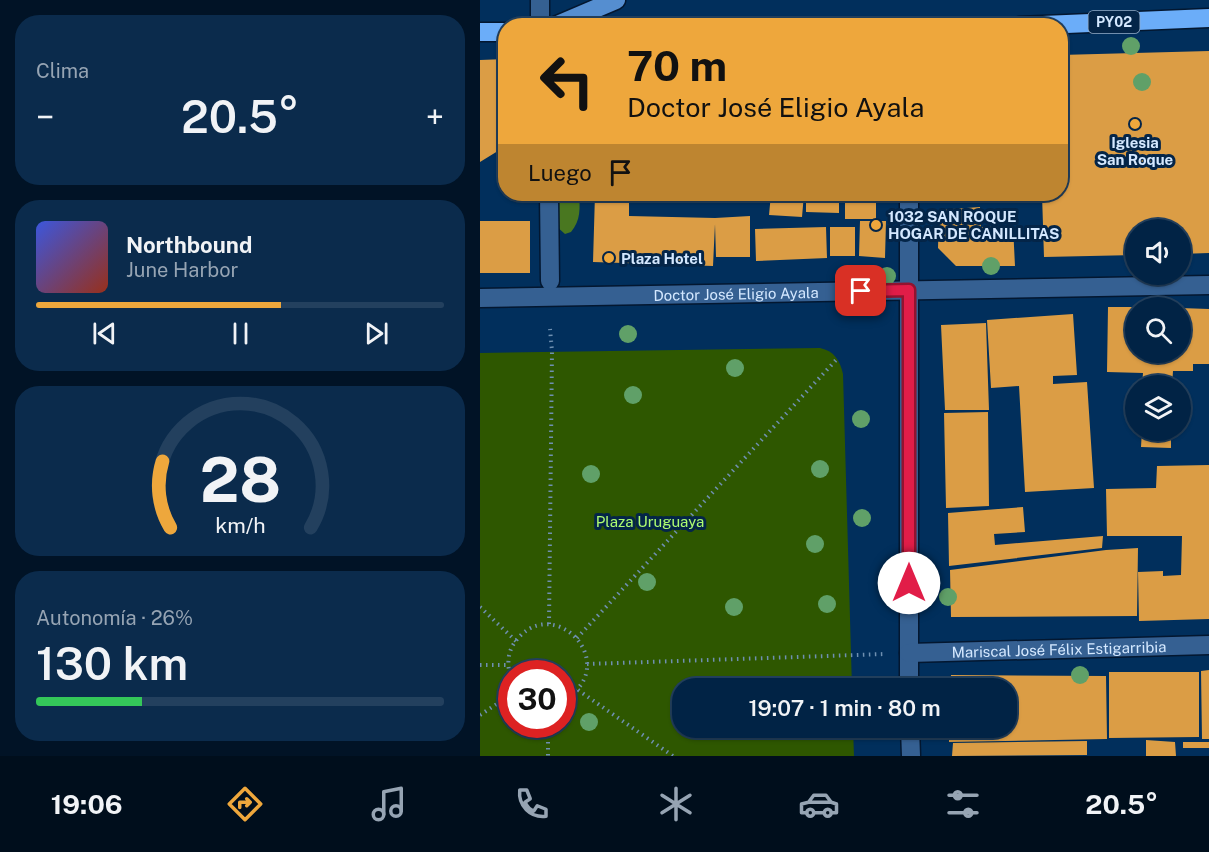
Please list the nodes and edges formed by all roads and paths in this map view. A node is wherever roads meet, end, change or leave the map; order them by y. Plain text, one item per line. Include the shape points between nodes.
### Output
1 (540, 0) edge
2 (616, 0) edge
3 (540, 18) edge
4 (574, 18) edge
5 (1209, 18) edge
6 (1068, 24) edge
7 (480, 32) edge
8 (498, 32) edge
9 (549, 201) edge
10 (909, 201) edge
11 (550, 281) dead end
12 (1209, 285) edge
13 (909, 290) junction
14 (480, 298) edge
15 (550, 329) dead end
16 (837, 359) dead end
17 (480, 607) edge
18 (549, 624) junction
19 (578, 638) junction
20 (516, 641) junction
21 (1209, 645) edge
22 (909, 653) junction
23 (509, 660) edge
24 (587, 664) junction
25 (498, 665) edge
26 (480, 666) edge
27 (909, 678) edge
28 (578, 690) joint
29 (498, 703) edge
30 (480, 715) edge
31 (548, 738) edge
32 (910, 738) edge
33 (548, 756) edge
34 (673, 756) edge
35 (911, 756) edge

1 - 3 street
2 - 4 main road
5 - 6 highway, PY02
7 - 8 highway
9 - 11 street
10 - 13 street
12 - 13 street, Doctor José Eligio Ayala
13 - 14 street, Doctor José Eligio Ayala
13 - 22 street
15 - 18 path
16 - 19 path
17 - 20 path
18 - 19 path via 563,627
18 - 20 path via 527,630
19 - 24 path
20 - 23 path
21 - 22 street, Mariscal José Félix Estigarribia
22 - 24 path
22 - 27 street
24 - 28 path
25 - 26 path
28 - 34 path
29 - 30 path
31 - 33 path
32 - 35 street

